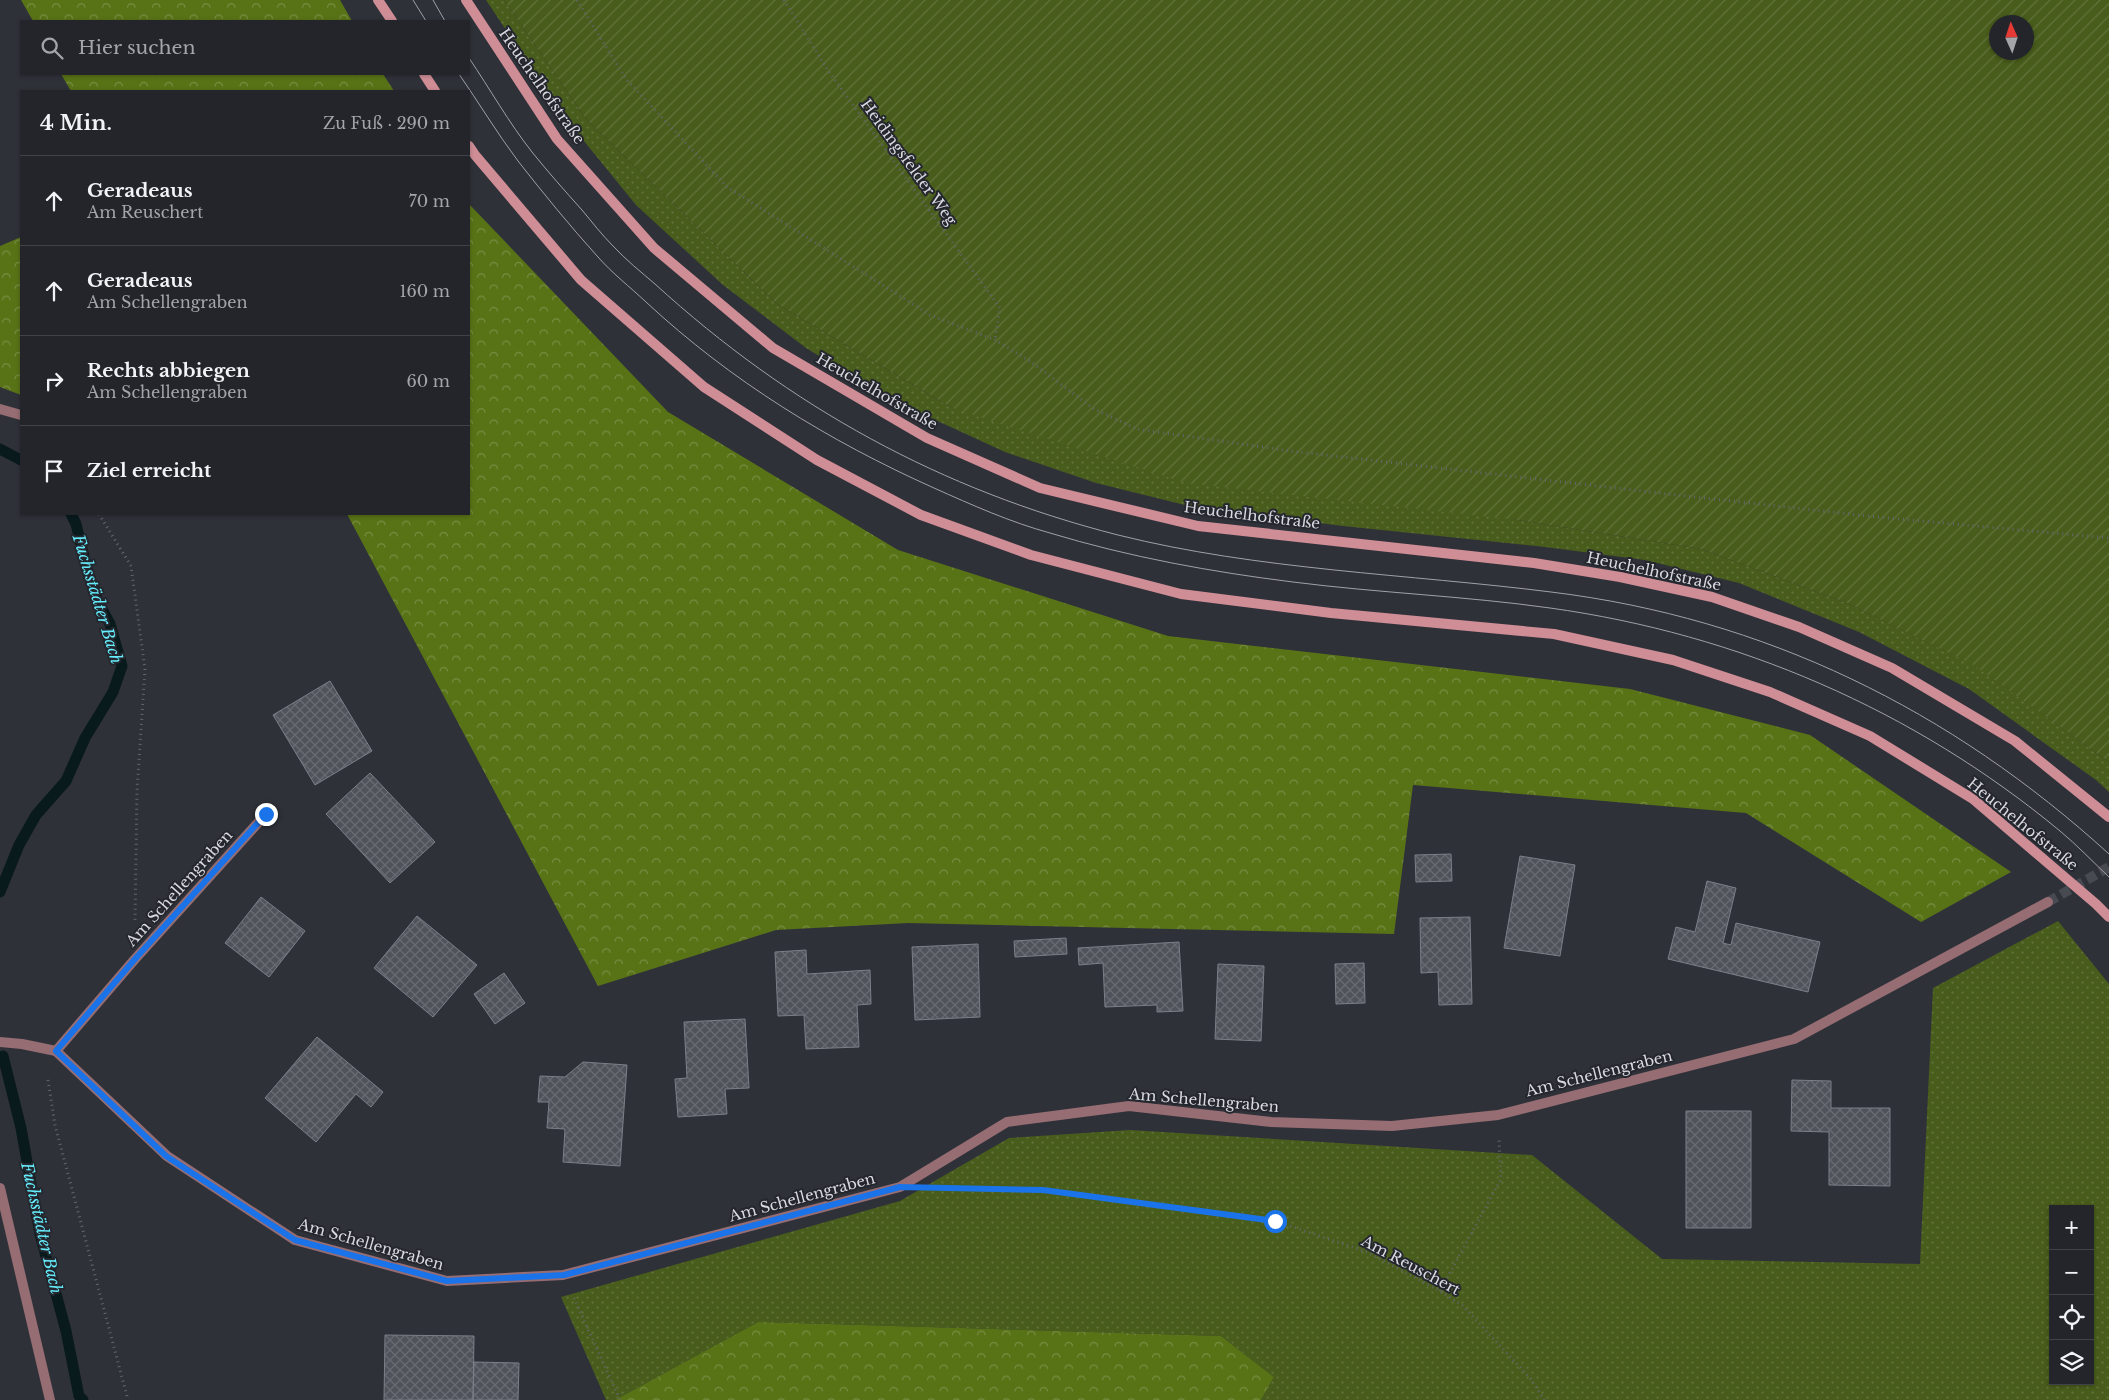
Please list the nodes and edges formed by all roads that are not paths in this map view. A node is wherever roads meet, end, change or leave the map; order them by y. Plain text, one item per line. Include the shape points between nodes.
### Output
1 (378, 0) edge
2 (466, 0) edge
3 (391, 20) edge
4 (425, 75) edge
5 (434, 90) edge
6 (470, 148) edge
7 (0, 409) edge
8 (20, 415) edge
9 (266, 814) dead end
10 (2109, 817) edge
11 (2048, 902) tunnel mouth
12 (2109, 917) edge
13 (0, 1042) edge
14 (56, 1051) junction
15 (0, 1188) edge
16 (50, 1400) edge

1 - 3 main road
2 - 10 main road, Heuchelhofstraße via 557,139 654,248 773,348 927,438 1040,488 1198,526 1534,563 1712,597 1799,627 1892,668 2014,741
4 - 5 main road
6 - 12 main road, Heuchelhofstraße via 581,280 704,387 817,460 921,514 1031,555 1181,594 1331,613 1554,634 1682,662 1770,692 1870,736 1973,799
7 - 8 street
9 - 14 street, Am Schellengraben
11 - 14 street, Am Schellengraben via 1794,1038 1498,1115 1392,1126 1271,1122 1129,1106 1007,1122 900,1187 564,1275 447,1281 295,1240 166,1156
13 - 14 street
15 - 16 street

